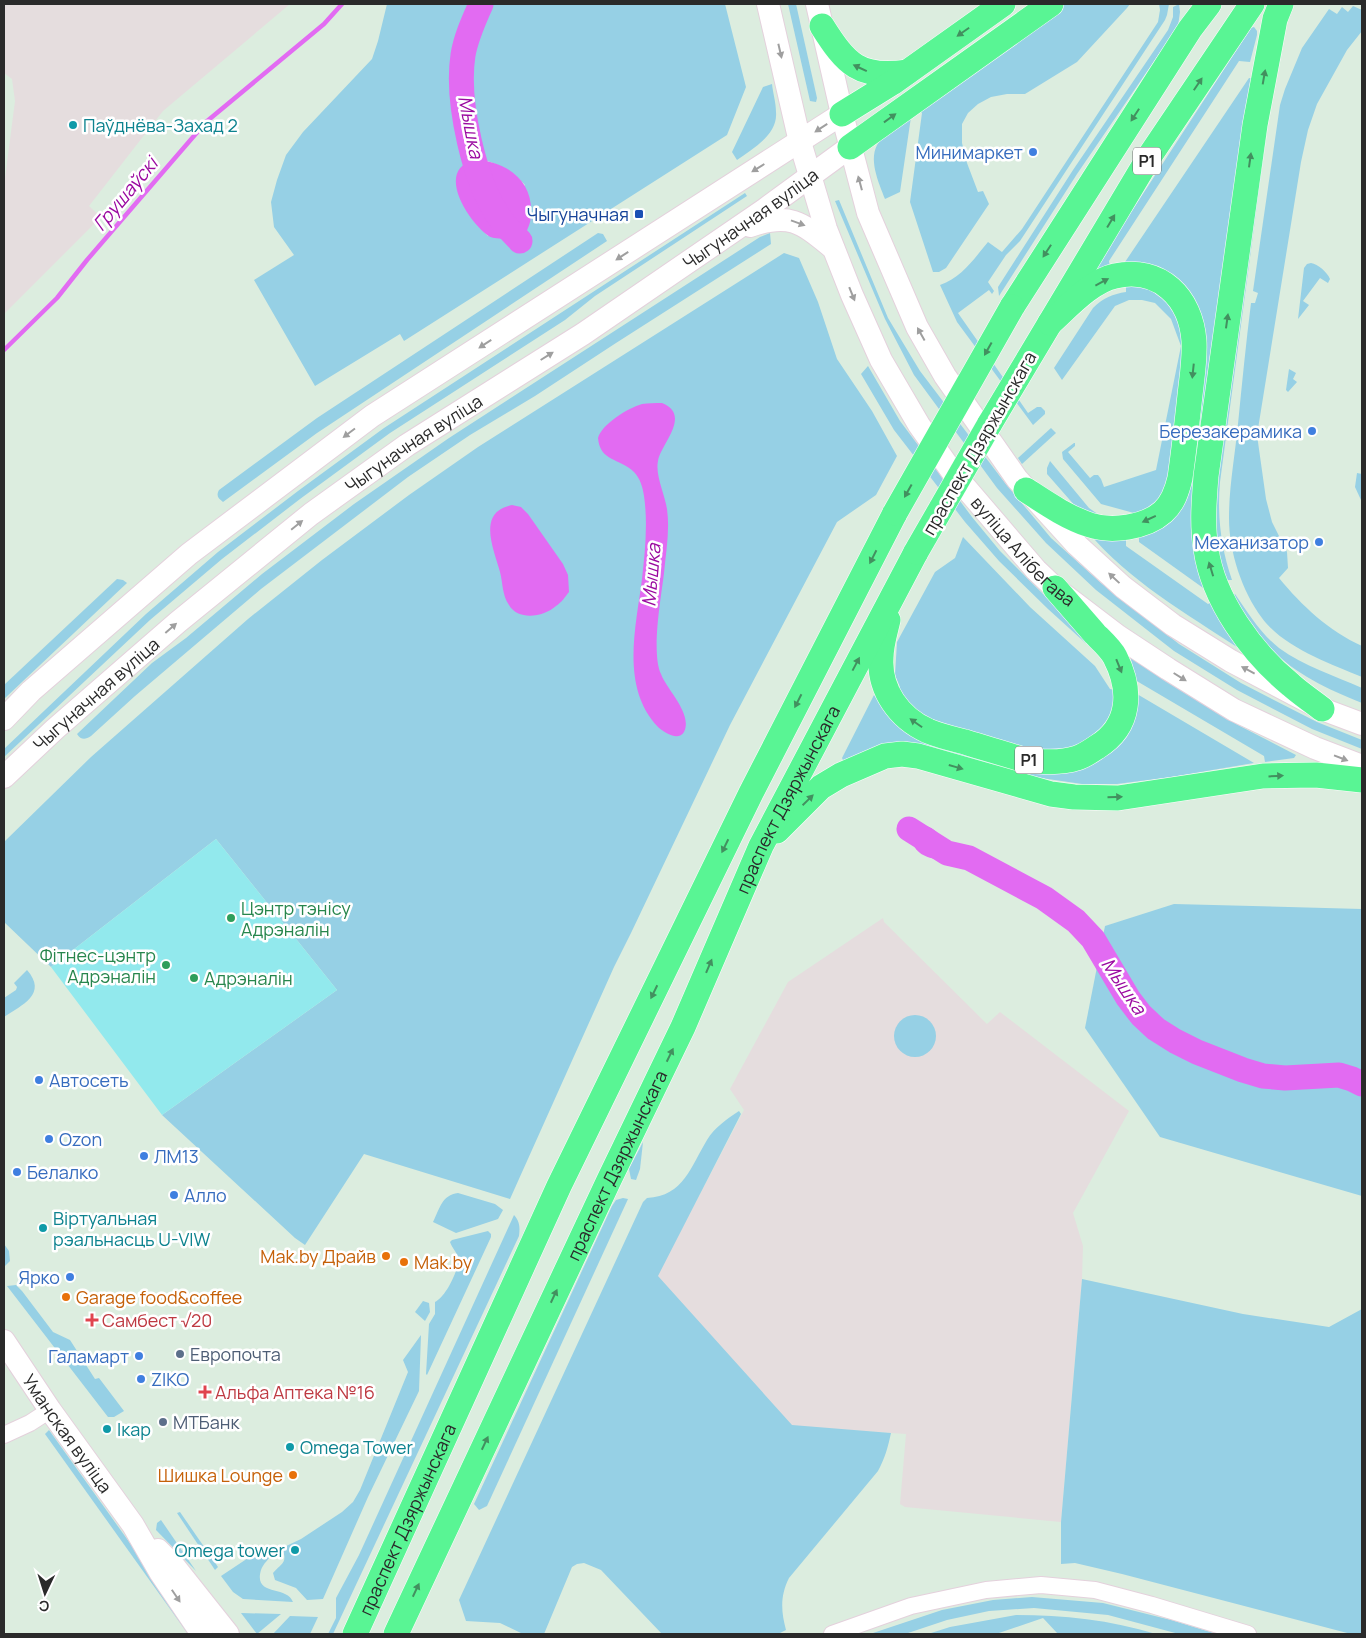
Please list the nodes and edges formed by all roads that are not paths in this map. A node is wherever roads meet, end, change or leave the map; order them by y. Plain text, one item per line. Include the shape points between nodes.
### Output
1 (768, 4) edge
2 (1003, 4) edge
3 (1051, 4) edge
4 (1190, 4) edge
5 (1210, 4) edge
6 (1252, 4) edge
7 (1281, 4) edge
8 (820, 15) edge
9 (1190, 29) junction
10 (907, 72) junction
11 (842, 114) junction
12 (800, 142) junction
13 (850, 147) junction
14 (811, 177) junction
15 (734, 231) junction
16 (834, 248) junction
17 (1044, 332) junction
18 (1026, 490) junction
19 (1055, 588) junction
20 (894, 591) junction
21 (1322, 709) junction
22 (4, 719) edge
23 (1362, 724) edge
24 (1362, 766) edge
25 (4, 777) edge
26 (1362, 780) edge
27 (760, 846) junction
28 (4, 1341) edge
29 (50, 1410) junction
30 (4, 1435) edge
31 (133, 1525) junction
32 (202, 1634) edge
33 (228, 1634) edge
34 (355, 1634) edge
35 (396, 1634) edge
36 (832, 1634) edge
37 (1248, 1634) edge

1 -> 12 main road, вуліца Алібегава
2 -> 10 main road
13 -> 3 main road
4 - 9 main road
5 - 9 main road, праспект Дзяржынскага
17 -> 6 main road, праспект Дзяржынскага / Р1 via 1151,154
21 -> 7 main road via 1290,685 1248,640 1230,614 1218,590 1206,551 1204,531 1206,476 1255,125 1275,19
10 -> 8 main road via 875,74 860,69 845,58
8 - 11 main road
9 -> 34 main road, праспект Дзяржынскага, bridge via 1012,307 895,513 751,793 559,1186
10 - 11 main road
11 -> 12 main road, Чыгуначная вуліца
11 - 13 main road
12 - 14 main road, вуліца Алібегава
12 -> 22 main road, Чыгуначная вуліца via 372,416 189,554 31,691
13 - 14 main road, Чыгуначная вуліца
18 -> 13 main road via 945,376 917,327 868,213
14 - 15 main road, Чыгуначная вуліца
14 - 16 main road, вуліца Алібегава
15 -> 16 main road via 765,221 794,221 806,226
25 -> 15 main road, Чыгуначная вуліца via 178,622 311,514 407,445 583,334
16 -> 19 main road, вуліца Алібегава / Р1 via 881,360 919,425 953,473
17 -> 18 main road via 1082,294 1100,283 1114,276 1142,275 1170,287 1181,298 1191,323 1194,363 1180,478 1175,494 1162,513 1148,521 1120,528 1092,526
17 - 20 main road, праспект Дзяржынскага / Р1, bridge
21 -> 18 main road via 1231,661 1173,625 1123,587
19 -> 20 main road, Р1 via 1114,655 1126,685 1127,699 1125,712 1110,739 1078,758 1053,762 1021,759 928,731 901,712 889,697 881,668 882,644
19 -> 24 main road, вуліца Алібегава via 1168,670 1234,710
27 -> 20 main road, праспект Дзяржынскага
21 - 23 main road
27 -> 26 main road via 821,787 867,762 902,754 1051,794 1074,797 1118,798 1271,776 1316,775
35 -> 27 main road, праспект Дзяржынскага via 683,1027
28 - 29 main road, Уманская вуліца
29 - 30 street
29 - 31 main road, Уманская вуліца
31 -> 32 main road, Уманская вуліца
31 - 33 main road, Уманская вуліца via 174,1566
36 - 37 street via 911,1606 986,1590 1041,1585 1095,1590

